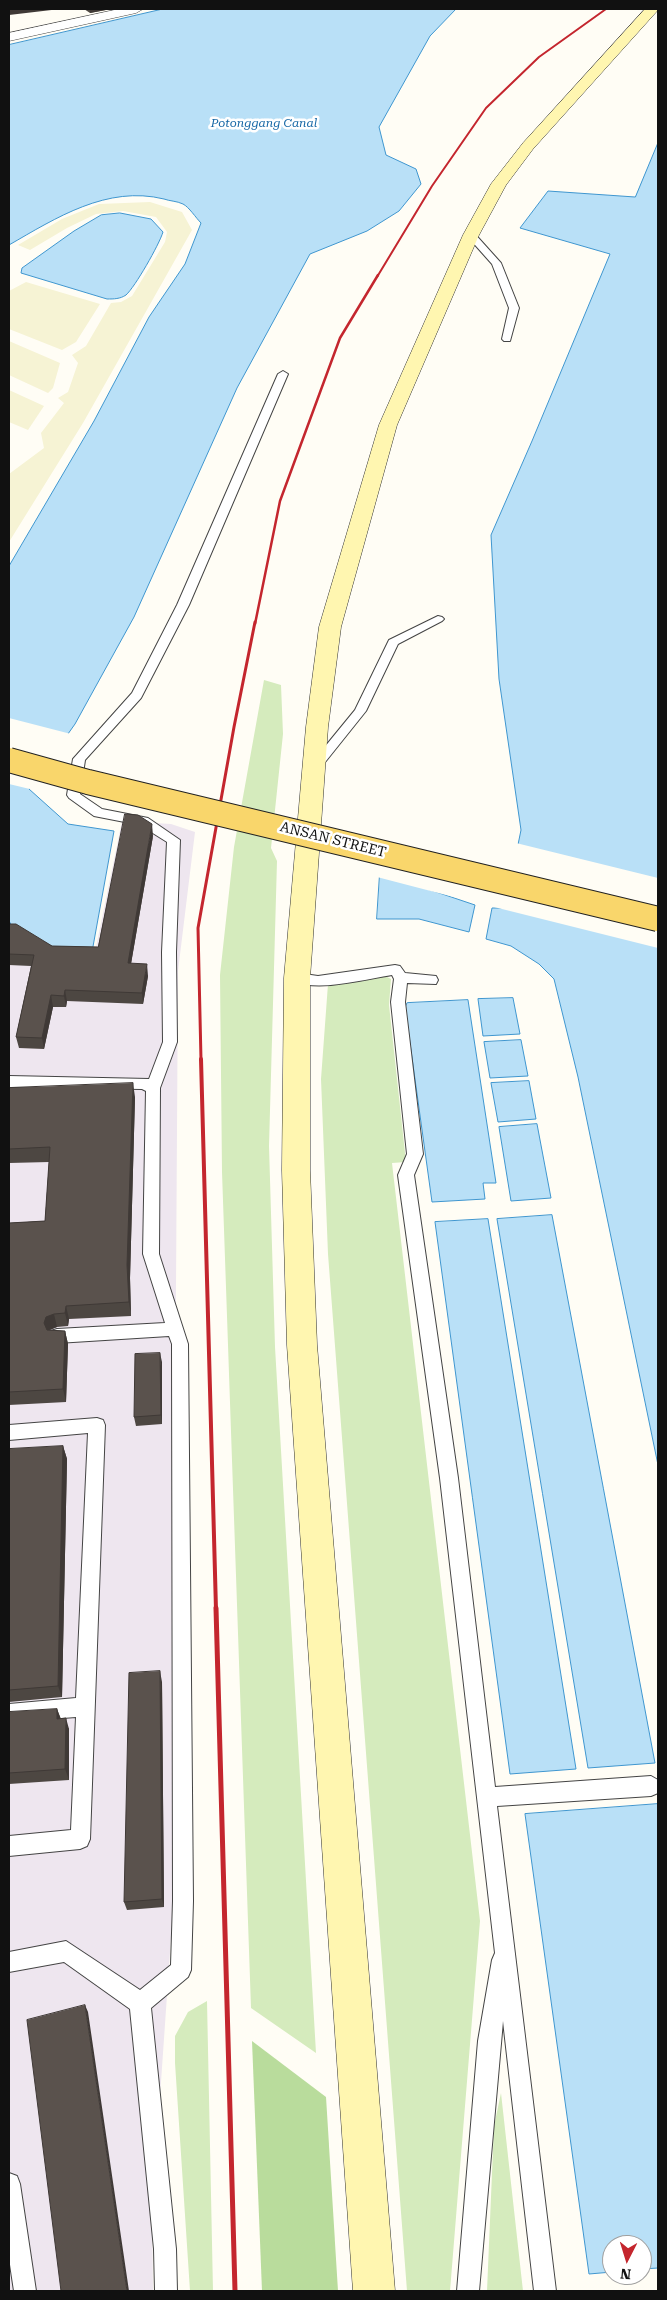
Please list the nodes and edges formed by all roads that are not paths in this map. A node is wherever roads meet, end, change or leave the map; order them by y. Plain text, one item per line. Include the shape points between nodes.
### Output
1 (136, 9) edge
2 (652, 9) edge
3 (9, 37) edge
4 (471, 235) junction
5 (506, 339) dead end
6 (283, 374) dead end
7 (438, 619) dead end
8 (9, 760) edge
9 (313, 769) junction
10 (658, 919) edge
11 (296, 978) junction
12 (401, 978) junction
13 (431, 980) dead end
14 (9, 1081) edge
15 (153, 1088) junction
16 (175, 1329) junction
17 (57, 1336) edge
18 (9, 1432) edge
19 (84, 1707) junction
20 (9, 1713) edge
21 (651, 1786) dead end
22 (488, 1798) junction
23 (9, 1846) edge
24 (505, 1940) junction
25 (9, 1962) edge
26 (140, 2003) junction
27 (9, 2184) edge
28 (24, 2291) edge
29 (166, 2291) edge
30 (374, 2291) edge
31 (468, 2291) edge
32 (545, 2291) edge

1 - 3 street
2 - 4 main road via 528,146 499,184
4 - 5 lane via 496,263 514,308
4 - 9 main road via 388,426 330,627
6 - 15 lane via 183,605 137,695 79,759 72,795 98,813 143,821 174,840 169,952 170,1042
7 - 9 lane via 393,642 360,711
8 - 10 main road, ANSAN STREET, bridge
9 - 11 main road
11 - 12 lane via 318,981 395,970
11 - 30 main road via 296,1170 302,1344
12 - 13 lane
12 - 22 lane via 398,1002 415,1154 406,1175 449,1478
14 - 15 lane via 144,1083
15 - 16 lane via 151,1254
16 - 17 lane
16 - 26 lane via 180,1344 180,1970
18 - 19 lane via 97,1425
19 - 20 lane
19 - 23 lane via 80,1839
21 - 22 lane
22 - 24 lane
24 - 31 lane via 490,2042
24 - 32 lane
25 - 26 lane via 66,1951
26 - 29 lane via 166,2249
27 - 28 lane

